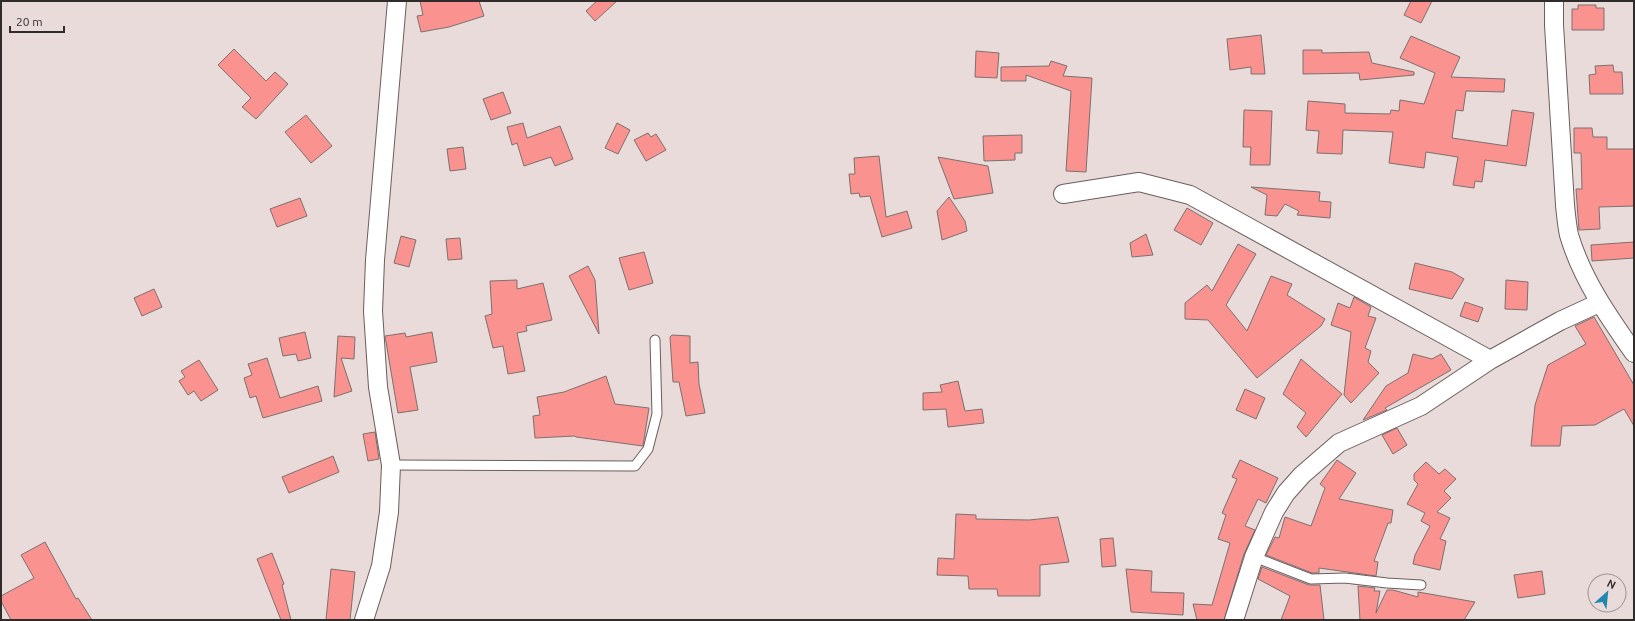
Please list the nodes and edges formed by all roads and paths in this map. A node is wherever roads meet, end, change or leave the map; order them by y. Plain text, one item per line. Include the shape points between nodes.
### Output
1 (397, 1) edge
2 (1554, 1) edge
3 (1063, 194) dead end
4 (1599, 303) junction
5 (655, 340) dead end
6 (1634, 353) edge
7 (1490, 360) junction
8 (390, 465) junction
9 (1254, 557) junction
10 (1421, 585) dead end
11 (364, 620) edge
12 (1234, 620) edge

1 - 8 street via 373,311 378,387
2 - 4 street via 1564,205 1569,234 1578,262
3 - 7 street via 1139,182 1190,195
4 - 6 street
4 - 7 street via 1560,321
5 - 8 lane via 656,414 648,449 635,466
7 - 9 street via 1420,406 1340,443 1302,474 1274,512
8 - 11 street via 389,512 381,566
9 - 10 lane via 1311,579 1345,578
9 - 12 street

